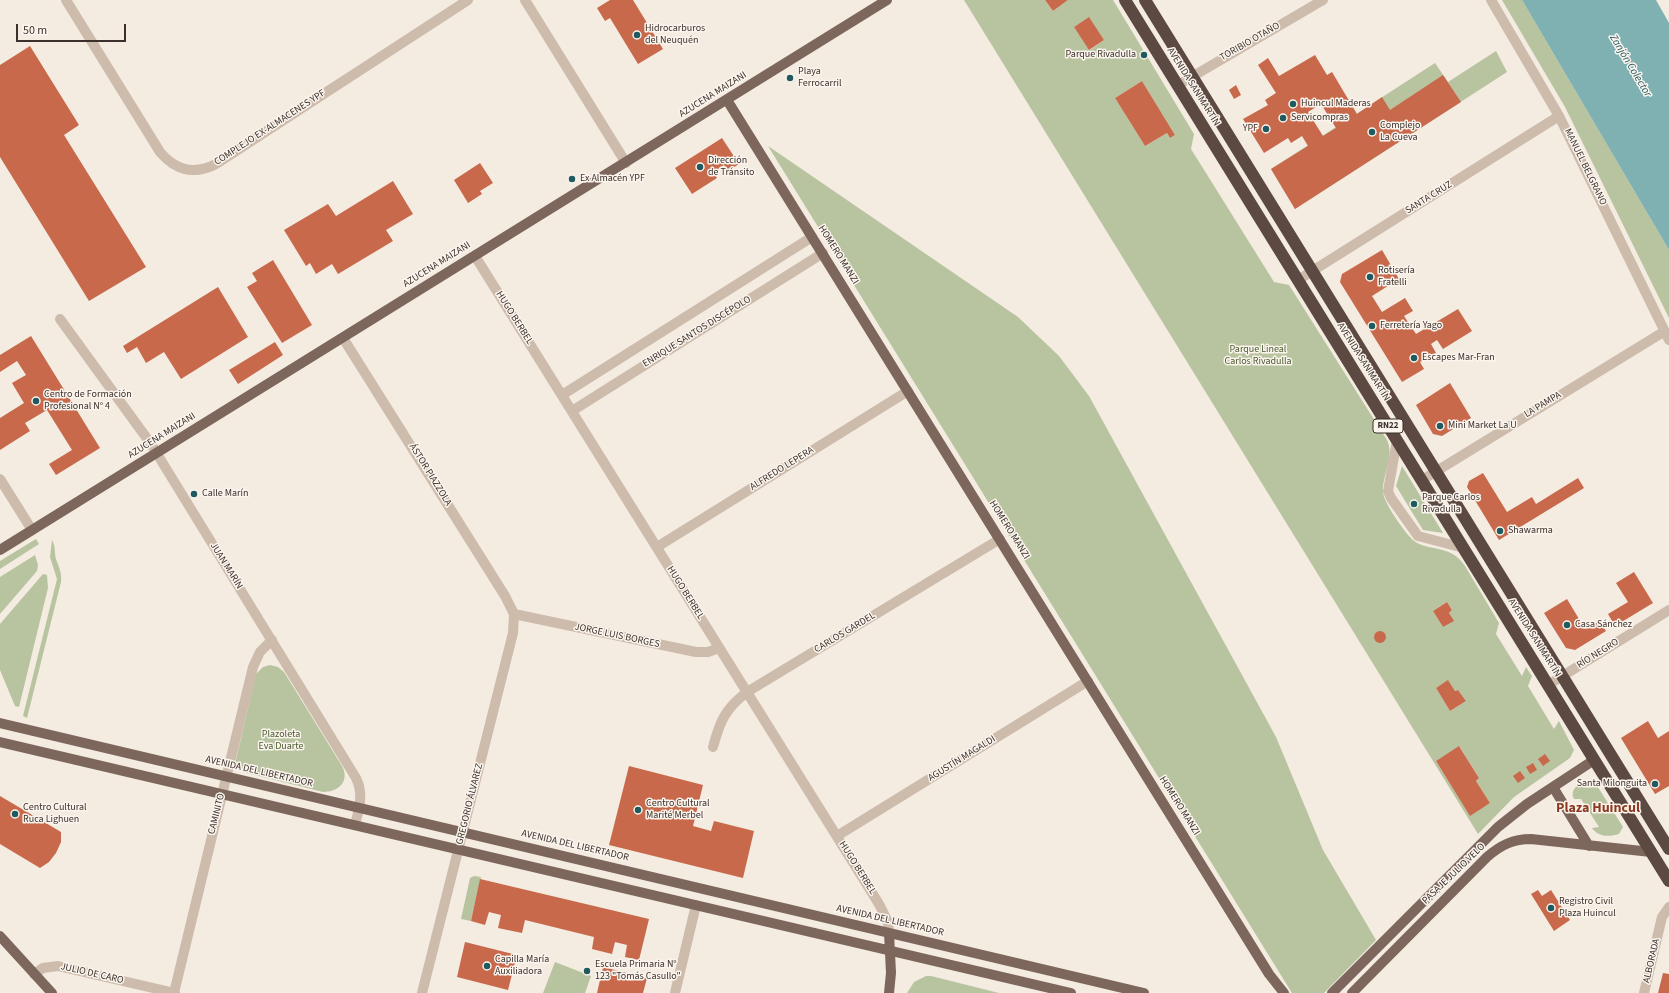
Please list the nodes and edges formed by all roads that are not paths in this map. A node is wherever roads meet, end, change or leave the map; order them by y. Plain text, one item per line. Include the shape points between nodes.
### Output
1 (66, 0) edge
2 (468, 0) edge
3 (525, 0) edge
4 (887, 0) edge
5 (1125, 0) edge
6 (1145, 0) edge
7 (1322, 0) edge
8 (1491, 0) edge
9 (1192, 77) junction
10 (1178, 85) junction
11 (727, 100) junction
12 (1559, 116) junction
13 (626, 163) junction
14 (812, 237) junction
15 (823, 253) junction
16 (475, 256) junction
17 (1312, 271) junction
18 (1298, 280) junction
19 (60, 319) dead end
20 (1667, 335) edge
21 (343, 338) junction
22 (908, 391) junction
23 (562, 395) junction
24 (572, 411) junction
25 (1397, 440) junction
26 (156, 453) junction
27 (1436, 471) junction
28 (0, 479) edge
29 (1422, 480) junction
30 (32, 530) junction
31 (1000, 539) junction
32 (657, 547) junction
33 (1464, 548) junction
34 (0, 550) edge
35 (1669, 610) edge
36 (514, 614) junction
37 (272, 640) junction
38 (719, 648) junction
39 (1562, 676) junction
40 (1088, 681) junction
41 (1548, 685) junction
42 (747, 692) junction
43 (0, 723) edge
44 (0, 742) edge
45 (713, 747) dead end
46 (1594, 760) junction
47 (226, 776) junction
48 (1553, 787) junction
49 (222, 794) junction
50 (360, 808) junction
51 (356, 825) junction
52 (463, 832) junction
53 (837, 836) junction
54 (1589, 846) junction
55 (458, 849) junction
56 (1669, 849) edge
57 (1651, 852) junction
58 (1669, 881) edge
59 (696, 905) junction
60 (1669, 907) edge
61 (889, 933) junction
62 (0, 936) edge
63 (890, 951) junction
64 (34, 974) junction
65 (1269, 974) junction
66 (1132, 992) edge
67 (52, 993) edge
68 (174, 993) edge
69 (422, 993) edge
70 (675, 993) edge
71 (889, 993) edge
72 (1071, 993) edge
73 (1144, 993) edge
74 (1277, 993) edge
75 (1284, 993) edge
76 (1332, 993) edge
77 (1352, 993) edge
78 (1644, 993) edge

1 - 2 street, COMPLEJO EX-ALMACENES YPF via 160,152 176,167 197,171 216,164
3 - 13 street
4 - 11 main road, AZUCENA MAIZANI
5 - 10 highway, AVENIDA SAN MARTÍN / RN22
6 - 9 highway, AVENIDA SAN MARTÍN / RN22
7 - 9 street, TORIBIO OTAÑO
8 - 12 street, MANUEL BELGRANO
9 - 10 street, TORIBIO OTAÑO
9 - 17 highway, AVENIDA SAN MARTÍN / RN22
10 - 18 highway, AVENIDA SAN MARTÍN / RN22
11 - 13 main road, AZUCENA MAIZANI
11 - 14 main road, HOMERO MANZI
12 - 17 street, SANTA CRUZ
12 - 20 street, MANUEL BELGRANO
13 - 16 main road, AZUCENA MAIZANI
14 - 15 main road, HOMERO MANZI
14 - 23 street, ENRIQUE SANTOS DISCÉPOLO
15 - 22 main road, HOMERO MANZI
15 - 24 street, ENRIQUE SANTOS DISCÉPOLO
16 - 21 main road, AZUCENA MAIZANI
16 - 23 street, HUGO BERBEL
17 - 18 street, SANTA CRUZ
17 - 27 highway, AVENIDA SAN MARTÍN / RN22
18 - 25 highway, AVENIDA SAN MARTÍN / RN22
19 - 26 street, JUAN MARÍN
20 - 27 street, LA PAMPA
21 - 26 main road, AZUCENA MAIZANI
21 - 36 street, ÁSTOR PIAZZOLA
22 - 31 main road, HOMERO MANZI
22 - 32 street, ALFREDO LEPERA
23 - 24 street, HUGO BERBEL
24 - 32 street, HUGO BERBEL
25 - 29 highway, AVENIDA SAN MARTÍN / RN22
25 - 33 street via 1388,487 1391,498 1418,536
26 - 30 main road, AZUCENA MAIZANI
26 - 37 street, JUAN MARÍN
27 - 29 street, LA PAMPA
27 - 39 highway, AVENIDA SAN MARTÍN / RN22
28 - 30 street
29 - 33 highway, AVENIDA SAN MARTÍN / RN22
30 - 34 main road, AZUCENA MAIZANI
31 - 40 main road, HOMERO MANZI
31 - 42 street, CARLOS GARDEL
32 - 38 street, HUGO BERBEL
33 - 41 highway, AVENIDA SAN MARTÍN / RN22
35 - 39 street, RÍO NEGRO
36 - 38 street, JORGE LUIS BORGES via 696,652 708,652
36 - 52 street, GREGORIO ÁLVAREZ via 513,633
37 - 47 street, CAMINITO via 263,647 255,661
37 - 50 street, JUAN MARÍN via 356,778 361,792
38 - 42 street, HUGO BERBEL
39 - 41 street, RÍO NEGRO
39 - 56 highway, AVENIDA SAN MARTÍN / RN22
40 - 53 street, AGUSTÍN MAGALDI
40 - 65 main road, HOMERO MANZI
41 - 46 highway, AVENIDA SAN MARTÍN / RN22
42 - 45 street, CARLOS GARDEL via 725,713
42 - 53 street, HUGO BERBEL
43 - 47 main road, AVENIDA DEL LIBERTADOR
44 - 49 main road
46 - 48 main road, PASAJE JULIO VELO
46 - 57 highway, AVENIDA SAN MARTÍN / RN22
47 - 49 street, CAMINITO
47 - 50 main road, AVENIDA DEL LIBERTADOR
48 - 54 main road
48 - 76 main road, PASAJE JULIO VELO via 1498,827
49 - 51 main road
49 - 68 street, CAMINITO
50 - 51 street, JUAN MARÍN
50 - 52 main road, AVENIDA DEL LIBERTADOR
51 - 55 main road
52 - 55 street, GREGORIO ÁLVAREZ
52 - 61 main road, AVENIDA DEL LIBERTADOR
53 - 61 street, HUGO BERBEL via 883,910
54 - 57 main road, PASAJE JULIO VELO
54 - 77 main road, PASAJE JULIO VELO via 1524,839 1511,841 1500,847
55 - 59 main road
55 - 69 street, GREGORIO ÁLVAREZ
57 - 58 highway, AVENIDA SAN MARTÍN / RN22
59 - 63 main road
59 - 70 street
60 - 78 street, ALBORADA via 1662,917
61 - 63 main road
61 - 66 main road, AVENIDA DEL LIBERTADOR
62 - 64 main road
63 - 71 main road
63 - 72 main road
64 - 67 main road
64 - 68 street, JULIO DE CARO via 43,968 58,966
65 - 74 main road, HOMERO MANZI
65 - 75 main road, HOMERO MANZI
66 - 73 main road, AVENIDA DEL LIBERTADOR

